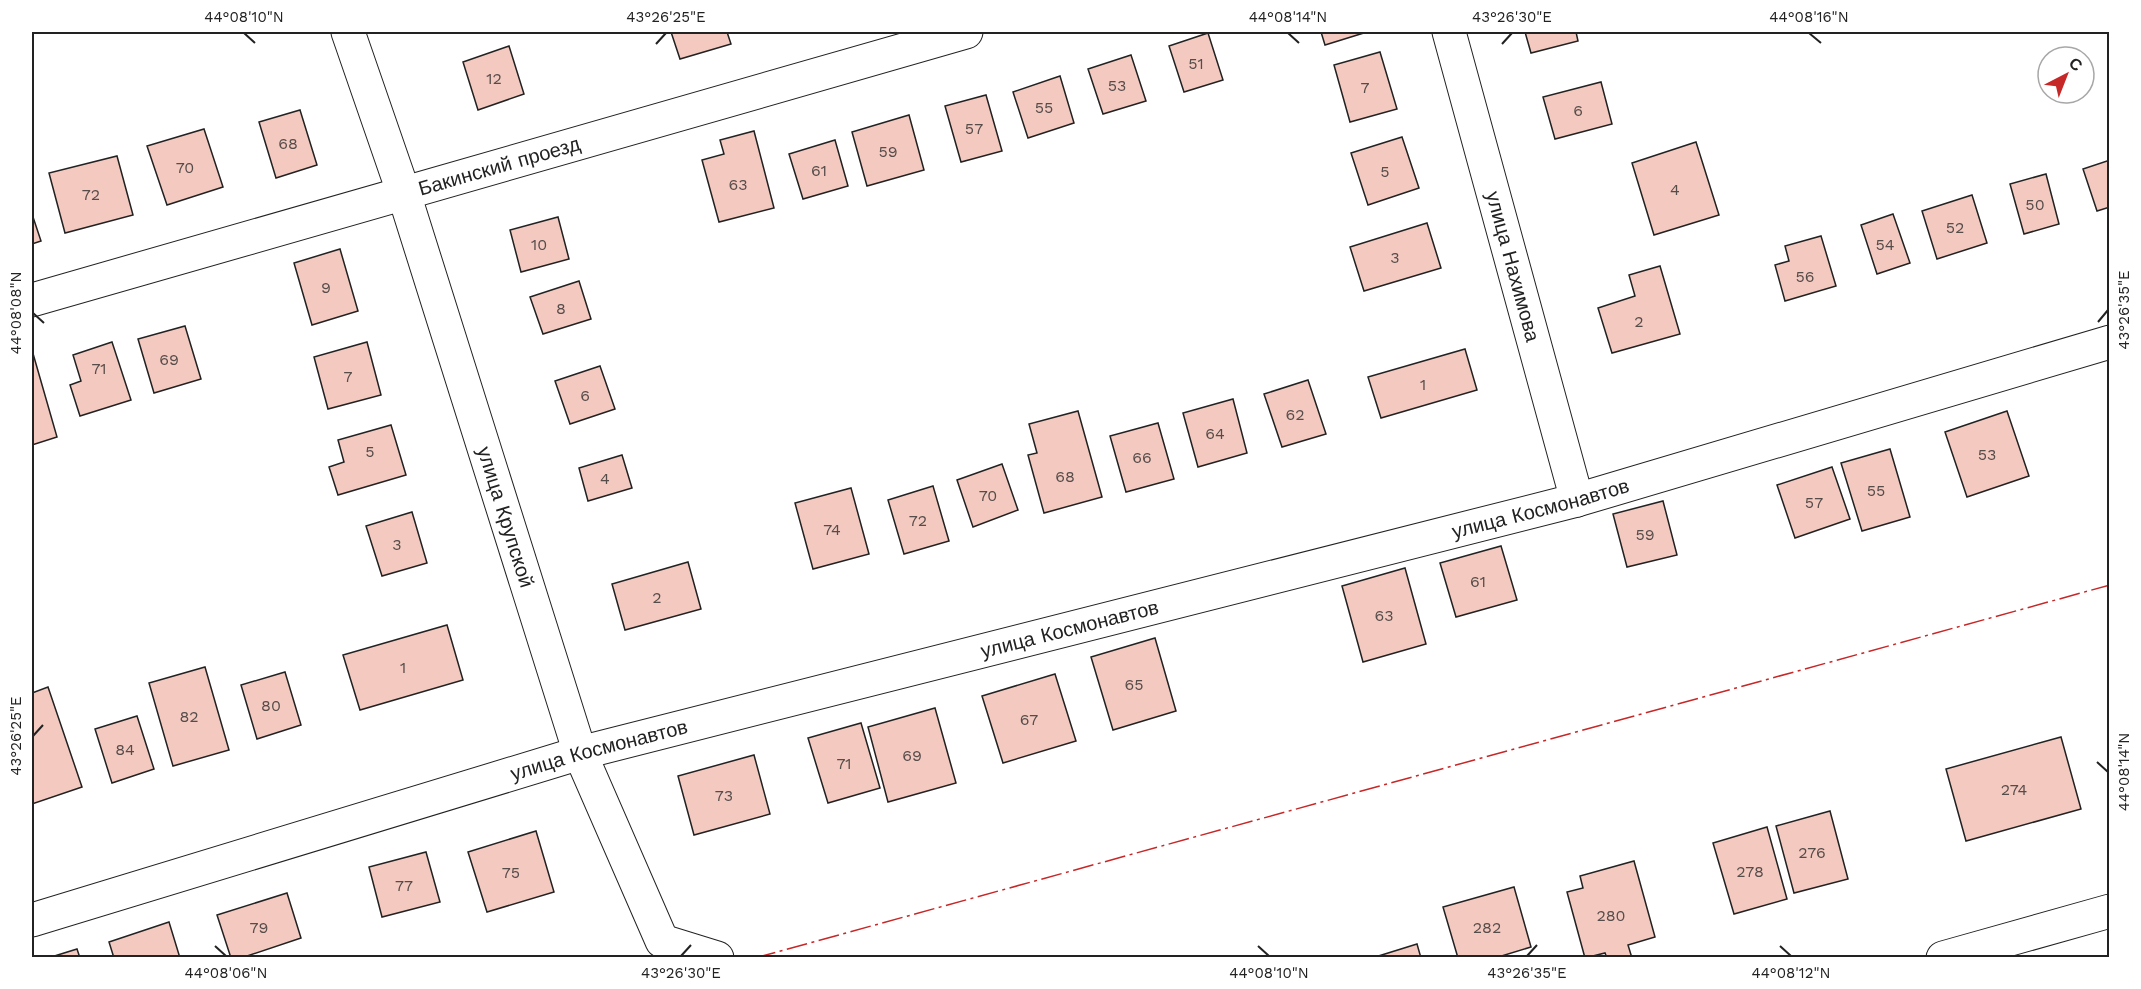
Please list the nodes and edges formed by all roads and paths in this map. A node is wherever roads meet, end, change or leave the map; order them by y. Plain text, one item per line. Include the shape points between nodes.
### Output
1 (348, 32) edge
2 (966, 32) edge
3 (1449, 32) edge
4 (404, 194) junction
5 (32, 300) edge
6 (2109, 342) edge
7 (1577, 500) junction
8 (580, 753) junction
9 (2109, 911) edge
10 (32, 920) edge
11 (717, 957) edge
12 (1943, 957) edge

1 - 4 street, улица Крупской
2 - 4 street, Бакинский проезд
3 - 7 street, улица Нахимова
4 - 5 street, Бакинский проезд
4 - 8 street, улица Крупской
6 - 7 street, улица Космонавтов
7 - 8 street, улица Космонавтов
8 - 10 street, улица Космонавтов
8 - 11 street, улица Крупской via 662,940
9 - 12 street

